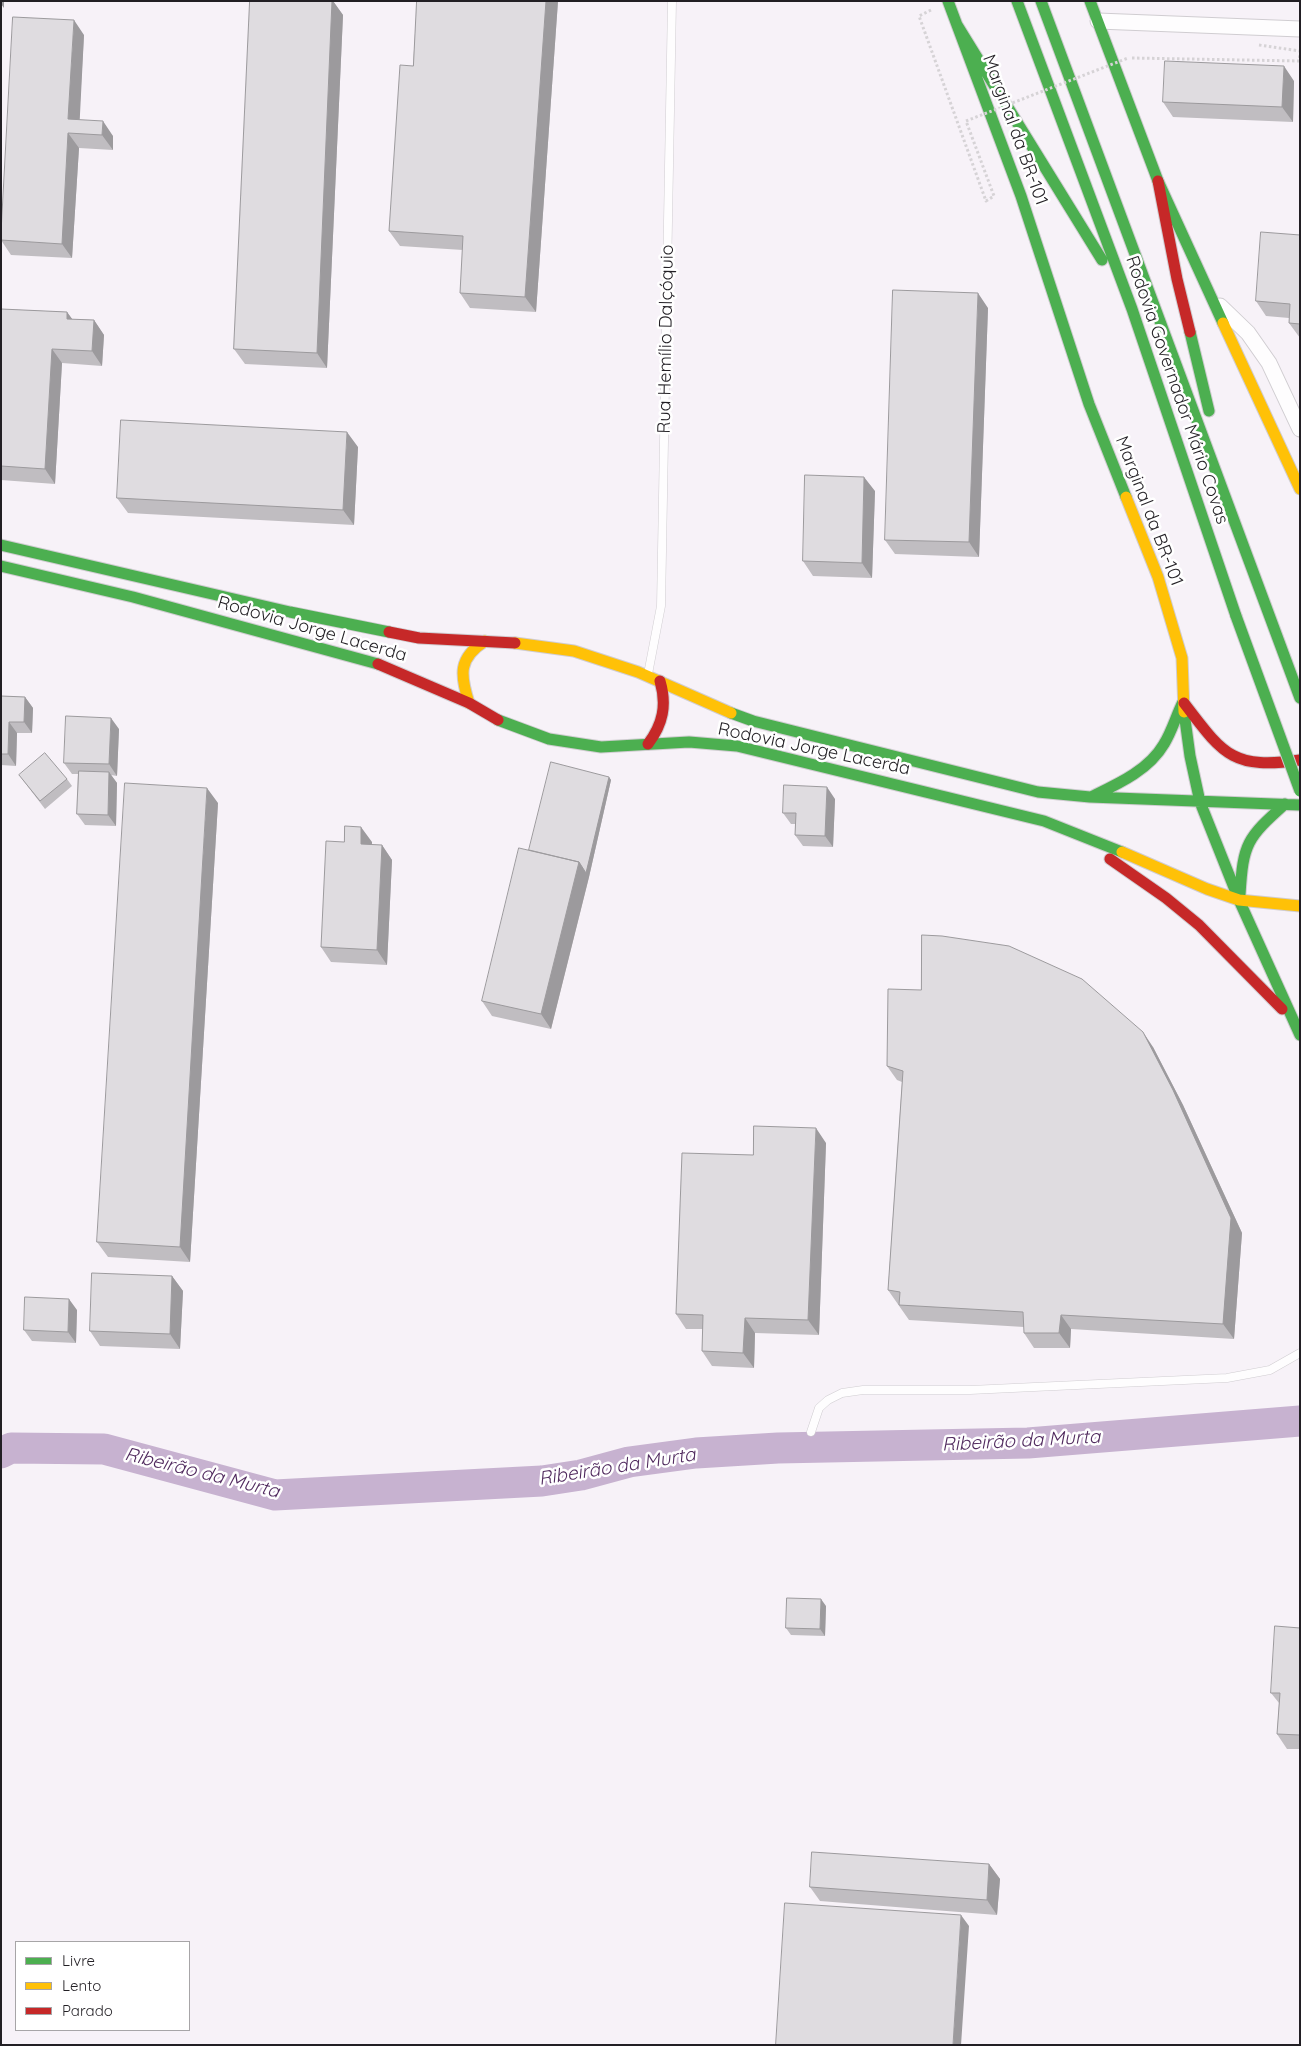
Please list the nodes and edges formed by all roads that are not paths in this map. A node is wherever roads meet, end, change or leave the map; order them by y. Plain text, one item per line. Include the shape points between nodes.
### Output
1 (672, 1) edge
2 (948, 1) edge
3 (1017, 1) edge
4 (1041, 1) edge
5 (1090, 1) edge
6 (1098, 21) junction
7 (957, 25) junction
8 (1300, 29) edge
9 (1158, 181) junction
10 (1212, 297) junction
11 (1132, 309) junction
12 (1300, 429) edge
13 (1300, 488) edge
14 (1238, 531) junction
15 (1, 545) edge
16 (1, 566) edge
17 (485, 641) junction
18 (648, 676) junction
19 (660, 681) junction
20 (1300, 698) edge
21 (1183, 702) junction
22 (470, 703) junction
23 (648, 744) junction
24 (1300, 760) edge
25 (1300, 791) edge
26 (1090, 797) junction
27 (1200, 802) junction
28 (1285, 804) junction
29 (1300, 805) edge
30 (1067, 829) junction
31 (1239, 900) junction
32 (1300, 906) edge
33 (1294, 1022) junction
34 (1300, 1035) edge
35 (1300, 1352) edge
36 (811, 1432) dead end

1 - 18 lane, Rua Hemílio Dalçóquio via 661,606
2 - 7 main road, Marginal da BR-101
3 - 11 main road, Rodovia Governador Mário Covas
4 - 14 main road, Rodovia Governador Mário Covas
5 - 6 main road
6 - 8 street
6 - 9 main road
7 - 11 main road
7 - 21 main road, Marginal da BR-101 via 1021,196 1089,404 1158,577 1182,658
9 - 10 main road
9 - 14 main road via 1177,279
10 - 12 street via 1248,333 1269,363
10 - 13 main road
11 - 25 main road, Rodovia Governador Mário Covas, bridge via 1236,616
14 - 20 main road, Rodovia Governador Mário Covas
15 - 17 main road, Rodovia Jorge Lacerda via 290,612 419,638
16 - 22 main road, Rodovia Jorge Lacerda via 133,597 382,665
17 - 18 main road, Rodovia Jorge Lacerda via 555,647 596,657
17 - 22 main road via 469,652 463,667 464,688
18 - 19 main road, Rodovia Jorge Lacerda
19 - 23 main road via 664,692 664,715 661,726
19 - 26 main road, Rodovia Jorge Lacerda via 719,709 778,728 1014,788
21 - 24 main road via 1217,746 1235,758 1263,764
21 - 26 main road via 1162,747 1145,765 1118,785
21 - 27 main road, Marginal da BR-101
22 - 23 main road, Rodovia Jorge Lacerda via 500,721 549,739 601,747
23 - 30 main road, Rodovia Jorge Lacerda via 689,742 738,746
26 - 27 main road, Rodovia Jorge Lacerda
27 - 28 main road, Rodovia Jorge Lacerda
27 - 31 main road, Marginal da BR-101
28 - 29 main road, Rodovia Jorge Lacerda
28 - 31 main road via 1250,838 1242,863
30 - 31 main road, Rodovia Jorge Lacerda
30 - 33 main road via 1152,888 1197,924
31 - 32 main road, Rodovia Jorge Lacerda
31 - 33 main road, Marginal da BR-101
33 - 34 main road, Marginal da BR-101
35 - 36 lane via 1270,1370 1227,1378 842,1393 819,1408

